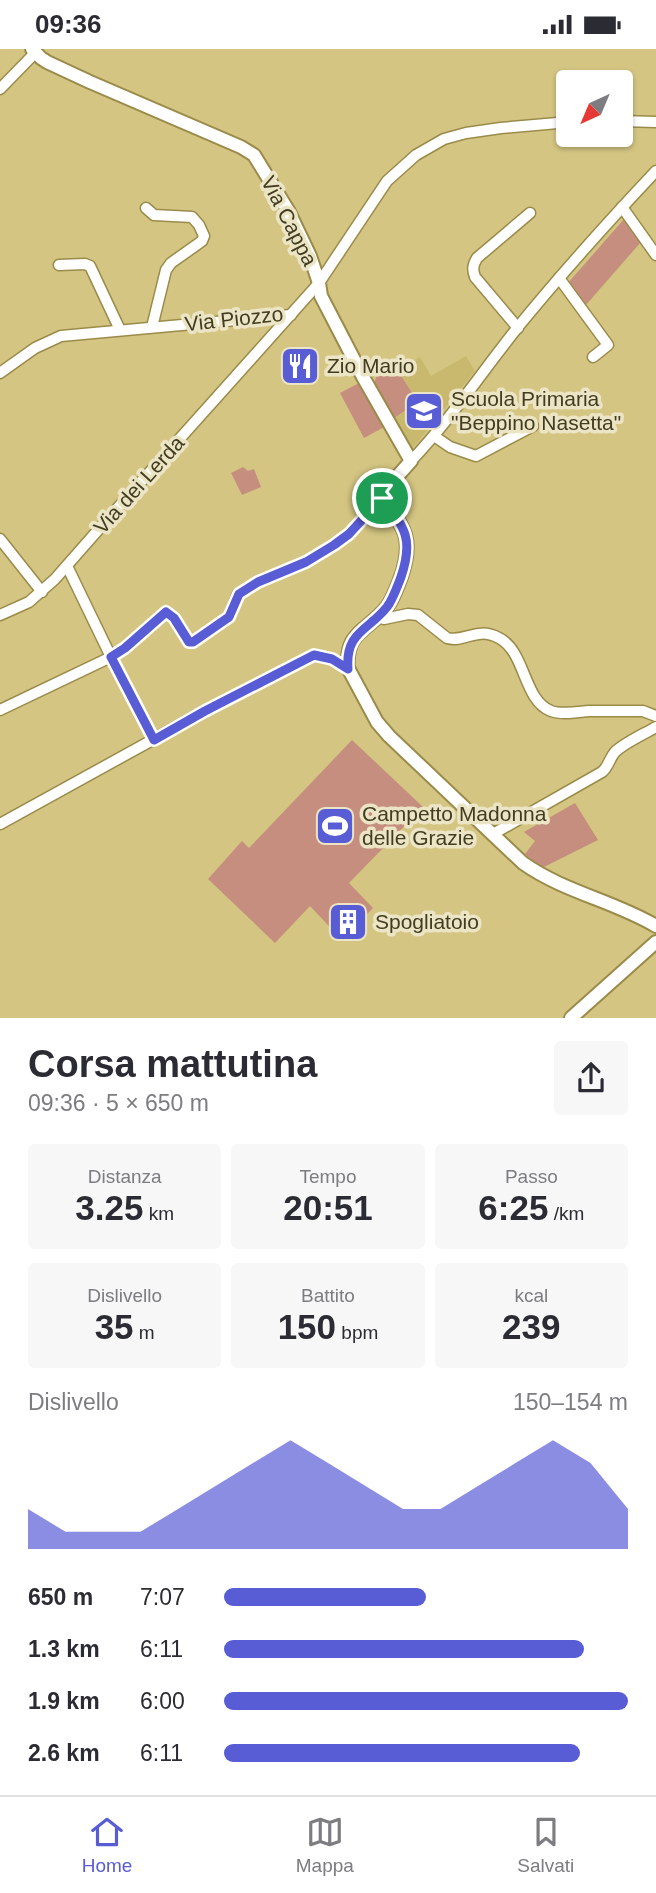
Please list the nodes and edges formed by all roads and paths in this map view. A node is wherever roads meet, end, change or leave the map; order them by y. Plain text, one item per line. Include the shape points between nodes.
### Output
1 (33, 51) edge
2 (0, 89) edge
3 (634, 121) edge
4 (656, 122) edge
5 (556, 123) edge
6 (656, 171) edge
7 (622, 207) junction
8 (146, 208) dead end
9 (530, 213) dead end
10 (656, 255) edge
11 (59, 265) dead end
12 (559, 278) junction
13 (319, 283) junction
14 (291, 316) junction
15 (256, 319) junction
16 (152, 327) junction
17 (518, 328) junction
18 (120, 330) junction
19 (267, 341) junction
20 (593, 357) dead end
21 (0, 373) edge
22 (533, 425) dead end
23 (434, 436) junction
24 (411, 461) junction
25 (382, 498) junction
26 (0, 539) edge
27 (67, 566) junction
28 (42, 592) junction
29 (0, 615) edge
30 (378, 616) junction
31 (111, 657) junction
32 (348, 669) junction
33 (0, 710) edge
34 (656, 716) edge
35 (656, 727) edge
36 (154, 740) junction
37 (0, 824) edge
38 (493, 834) junction
39 (656, 926) edge
40 (656, 942) edge
41 (571, 1018) edge

1 - 2 street, Via Cappa
1 - 13 street, Via Cappa via 47,62 254,155 289,212
3 - 4 street
5 - 13 street, Via Piozzo via 466,133 430,145 387,181
6 - 7 street
7 - 10 street
7 - 12 street
8 - 16 street, Via Piozzo via 154,215 192,217 204,236 166,270
9 - 17 street via 473,264 475,277
11 - 18 street via 90,266
12 - 17 street
12 - 20 street via 608,345
13 - 14 street, Via Piozzo
13 - 24 street, Via Cappa via 321,296
14 - 15 street, Via Piozzo
14 - 19 street, Via dei Lerda
15 - 16 street, Via Piozzo
15 - 19 street
16 - 18 street, Via Piozzo
17 - 23 street
18 - 21 street, Via Piozzo via 51,339
19 - 27 street, Via dei Lerda
22 - 23 street via 476,456
23 - 24 street
24 - 25 street
25 - 30 street via 403,529 407,552 397,587
25 - 31 street via 334,545 239,594 229,617 193,642 166,612
26 - 28 street
27 - 28 street, Via dei Lerda
27 - 31 street
28 - 29 street, Via dei Lerda
30 - 32 street via 352,640
30 - 34 street via 418,615 453,640 476,633 496,636 512,648 537,700 552,712
31 - 33 street
31 - 36 street
32 - 36 street via 314,655
32 - 38 street via 389,736
35 - 38 street via 619,749 602,772
36 - 37 street
38 - 39 street via 546,878
40 - 41 street

